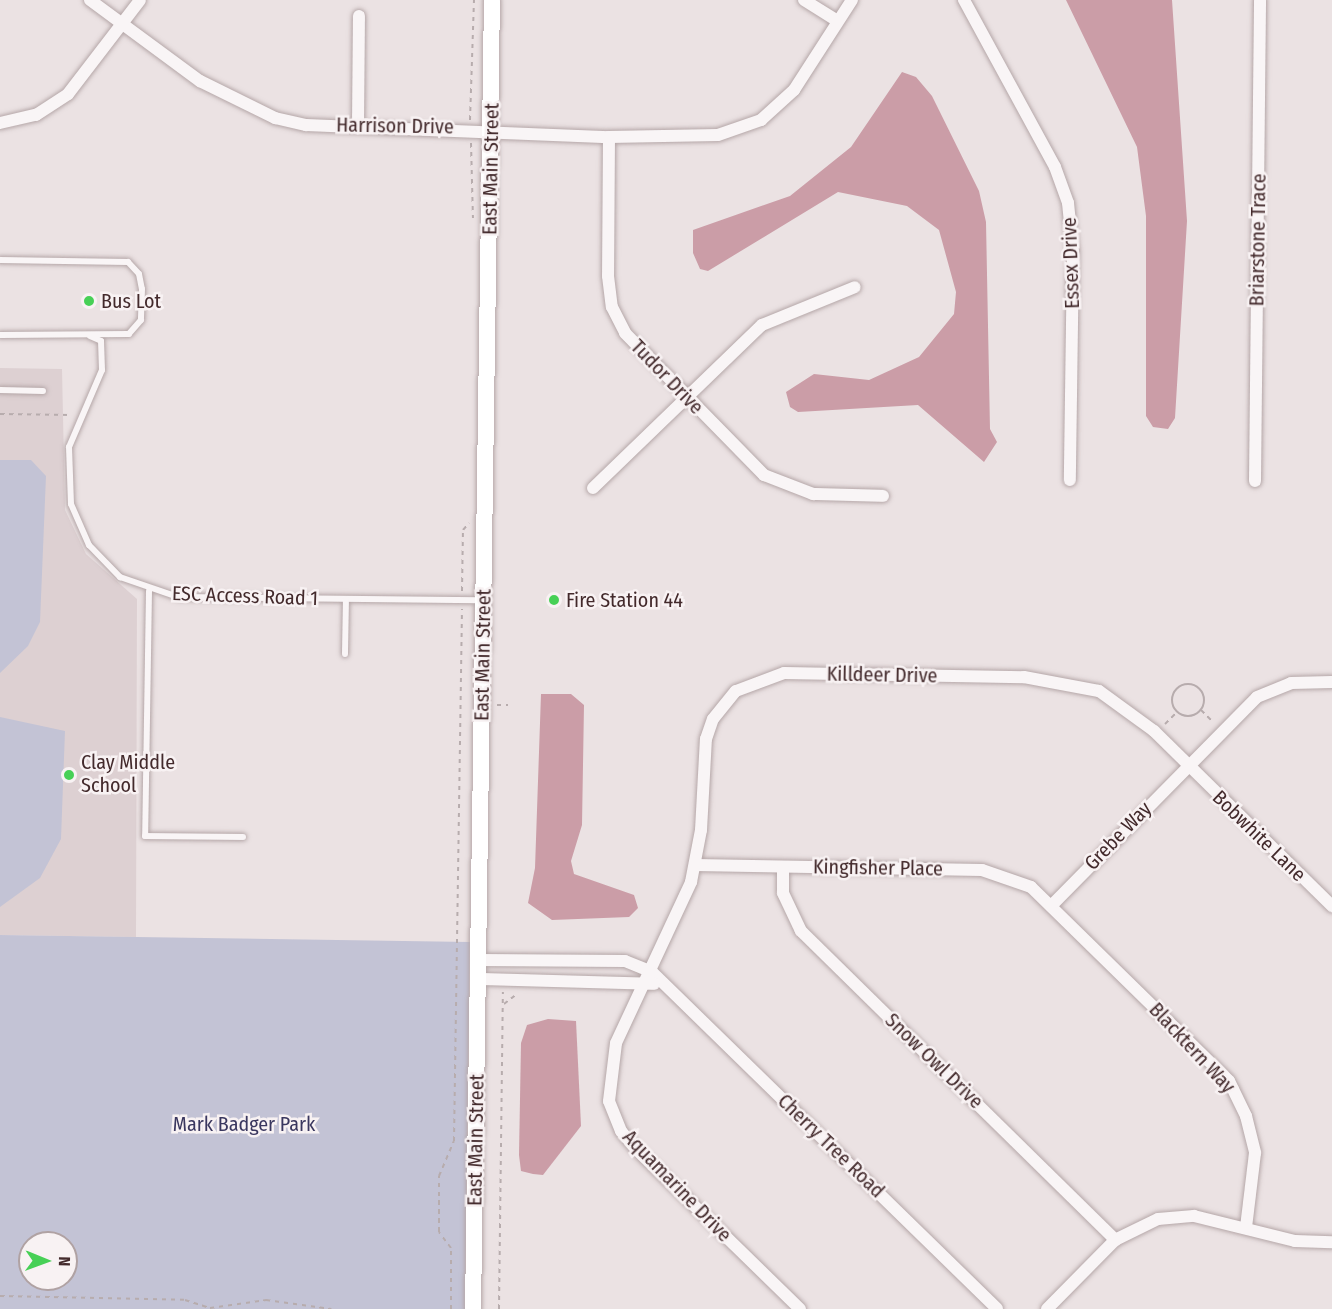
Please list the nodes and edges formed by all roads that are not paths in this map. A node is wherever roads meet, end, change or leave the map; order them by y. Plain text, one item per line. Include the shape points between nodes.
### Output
1 (90, 0) edge
2 (140, 0) edge
3 (492, 0) edge
4 (804, 0) edge
5 (852, 0) edge
6 (964, 0) edge
7 (1260, 0) edge
8 (359, 16) dead end
9 (836, 20) junction
10 (122, 24) junction
11 (0, 123) edge
12 (358, 126) junction
13 (491, 132) junction
14 (609, 137) junction
15 (0, 260) edge
16 (855, 287) dead end
17 (0, 335) edge
18 (90, 336) junction
19 (114, 336) junction
20 (102, 347) junction
21 (0, 390) edge
22 (43, 391) dead end
23 (685, 396) junction
24 (1070, 480) dead end
25 (1255, 481) dead end
26 (592, 488) dead end
27 (882, 496) dead end
28 (149, 591) junction
29 (346, 599) junction
30 (484, 600) junction
31 (345, 654) dead end
32 (1332, 682) edge
33 (1185, 766) junction
34 (243, 837) dead end
35 (694, 865) junction
36 (783, 867) junction
37 (1051, 906) junction
38 (1332, 906) edge
39 (479, 960) junction
40 (650, 977) junction
41 (479, 979) junction
42 (1246, 1227) junction
43 (1116, 1240) junction
44 (1332, 1242) edge
45 (473, 1309) edge
46 (800, 1309) edge
47 (997, 1309) edge
48 (1047, 1309) edge

1 - 10 street, Harrison Drive
2 - 10 street
3 - 13 main road, East Main Street
4 - 9 street
5 - 9 street, Harrison Drive
6 - 24 street, Essex Drive via 1055,167 1068,203 1073,252
7 - 25 street, Briarstone Trace
8 - 12 street
9 - 14 street, Harrison Drive via 785,100 744,129 718,135
10 - 11 street via 68,94 36,115
10 - 12 street, Harrison Drive via 236,103 306,125
12 - 13 street, Harrison Drive
13 - 14 street, Harrison Drive
13 - 30 main road, East Main Street
14 - 23 street, Tudor Drive via 612,307 626,333
15 - 19 lane via 128,262 142,281 141,320 129,334
16 - 23 street via 762,325
17 - 18 lane
18 - 19 lane
18 - 20 lane
19 - 20 lane
20 - 28 lane, ESC Access Road 1 via 97,393 84,415 68,461 75,518 99,557 120,576
21 - 22 lane
23 - 26 street
23 - 27 street, Tudor Drive via 777,483 821,495
28 - 29 lane, ESC Access Road 1 via 185,597
28 - 34 lane via 145,836
29 - 30 lane, ESC Access Road 1
29 - 31 lane
30 - 39 main road, East Main Street
32 - 33 street, Grebe Way via 1270,688
33 - 35 street, Killdeer Drive via 1120,703 1077,683 1024,677 766,677 736,691 709,729
33 - 37 street, Grebe Way
33 - 38 street, Bobwhite Lane
35 - 36 street, Kingfisher Place
35 - 40 street, Killdeer Drive
36 - 37 street, Kingfisher Place via 982,870 1031,887
36 - 43 street, Snow Owl Drive via 783,893 801,931
37 - 42 street, Blacktern Way via 1193,1044 1238,1097 1252,1136 1257,1172
39 - 40 street, Cherry Tree Road via 625,961
39 - 41 main road, East Main Street
40 - 41 street
40 - 46 street, Aquamarine Drive via 610,1062 614,1117 636,1149
40 - 47 street, Cherry Tree Road via 664,985
41 - 45 main road, East Main Street
42 - 43 street via 1171,1217
42 - 44 street via 1295,1241
43 - 48 street

